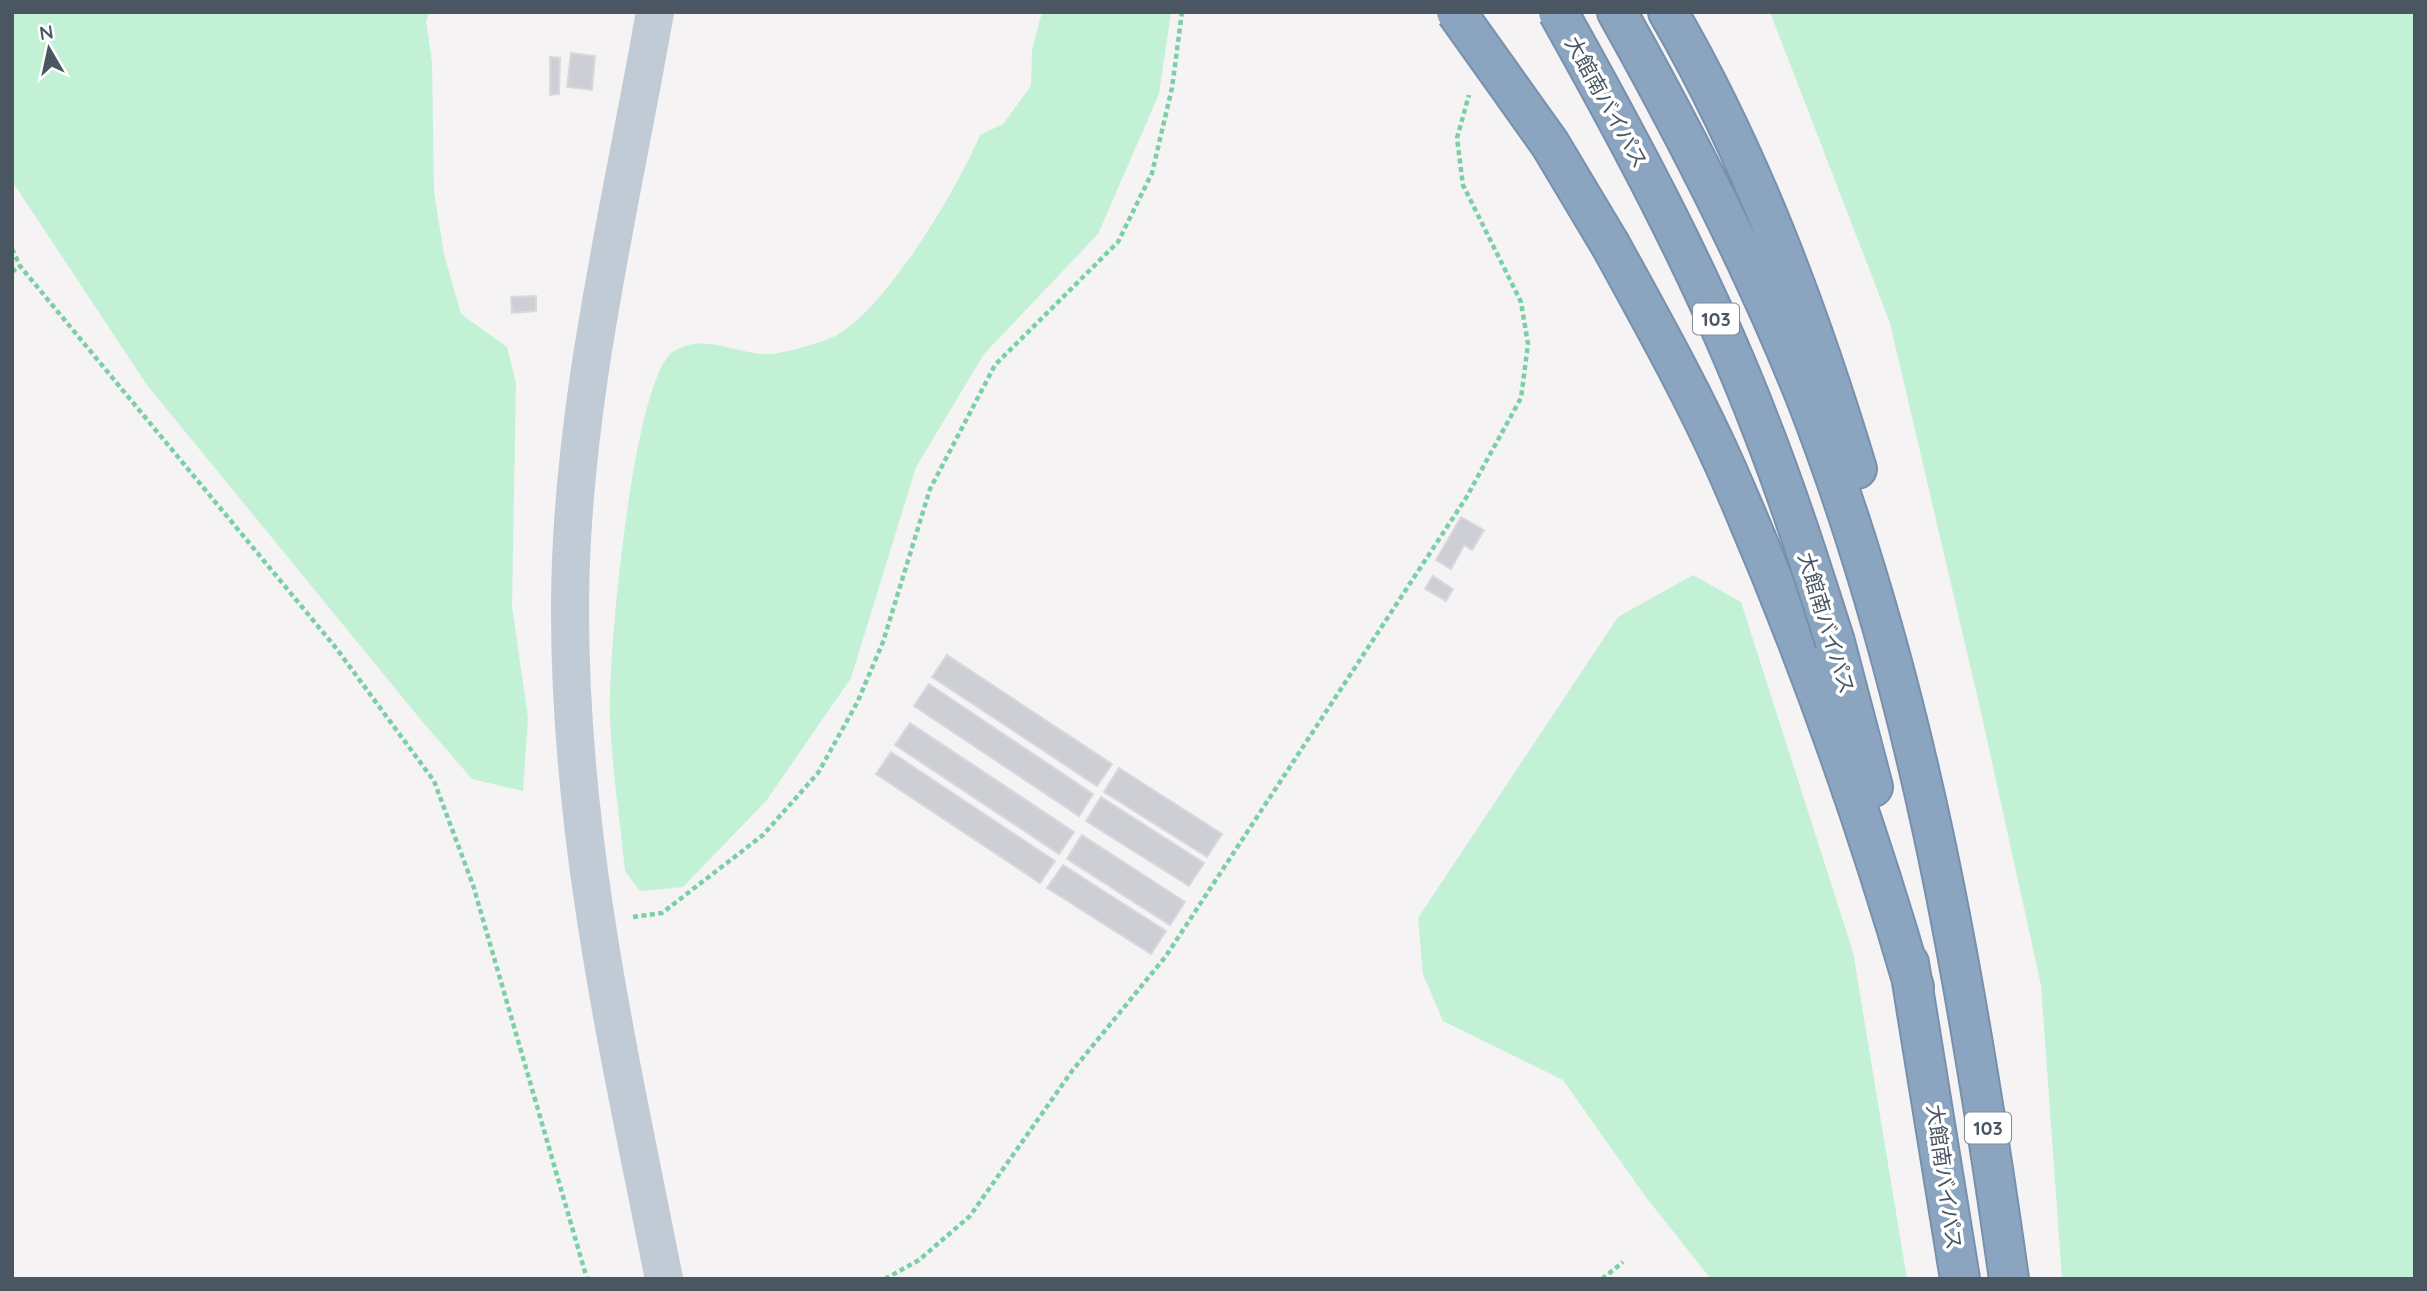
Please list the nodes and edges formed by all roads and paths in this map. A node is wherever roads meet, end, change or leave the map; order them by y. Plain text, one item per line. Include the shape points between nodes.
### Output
1 (655, 12) edge
2 (1182, 12) edge
3 (1456, 12) edge
4 (1558, 12) edge
5 (1617, 12) edge
6 (1668, 12) edge
7 (1477, 87) dead end
8 (12, 249) edge
9 (20, 266) junction
10 (12, 272) edge
11 (1892, 626) junction
12 (1819, 649) junction
13 (594, 922) junction
14 (1623, 1262) dead end
15 (587, 1279) edge
16 (664, 1279) edge
17 (884, 1279) edge
18 (1602, 1279) edge
19 (1959, 1279) edge
20 (2009, 1279) edge

1 - 13 street via 603,299 576,499 570,602 572,716
2 - 13 path via 1172,88 1152,173 1118,242 995,365 930,489 883,642 857,703 818,773 763,835 662,913
3 - 12 highway, bridge via 1550,144 1611,246
4 - 12 highway, 大館南バイパス / 103, bridge via 1657,196 1761,426
5 - 11 highway, 103 via 1761,292
6 - 11 highway via 1742,159 1792,274 1833,391
7 - 17 path via 1467,96 1457,138 1463,185 1521,302 1528,344 1521,398 1466,498 1166,956 1072,1071 970,1216 919,1260
8 - 9 path
9 - 10 path
9 - 15 path via 336,648 434,781 473,884
11 - 20 highway, 103 via 1930,745 1951,860 1963,978
12 - 19 highway, 大館南バイパス / 103 via 1892,869
13 - 16 street
14 - 18 path

